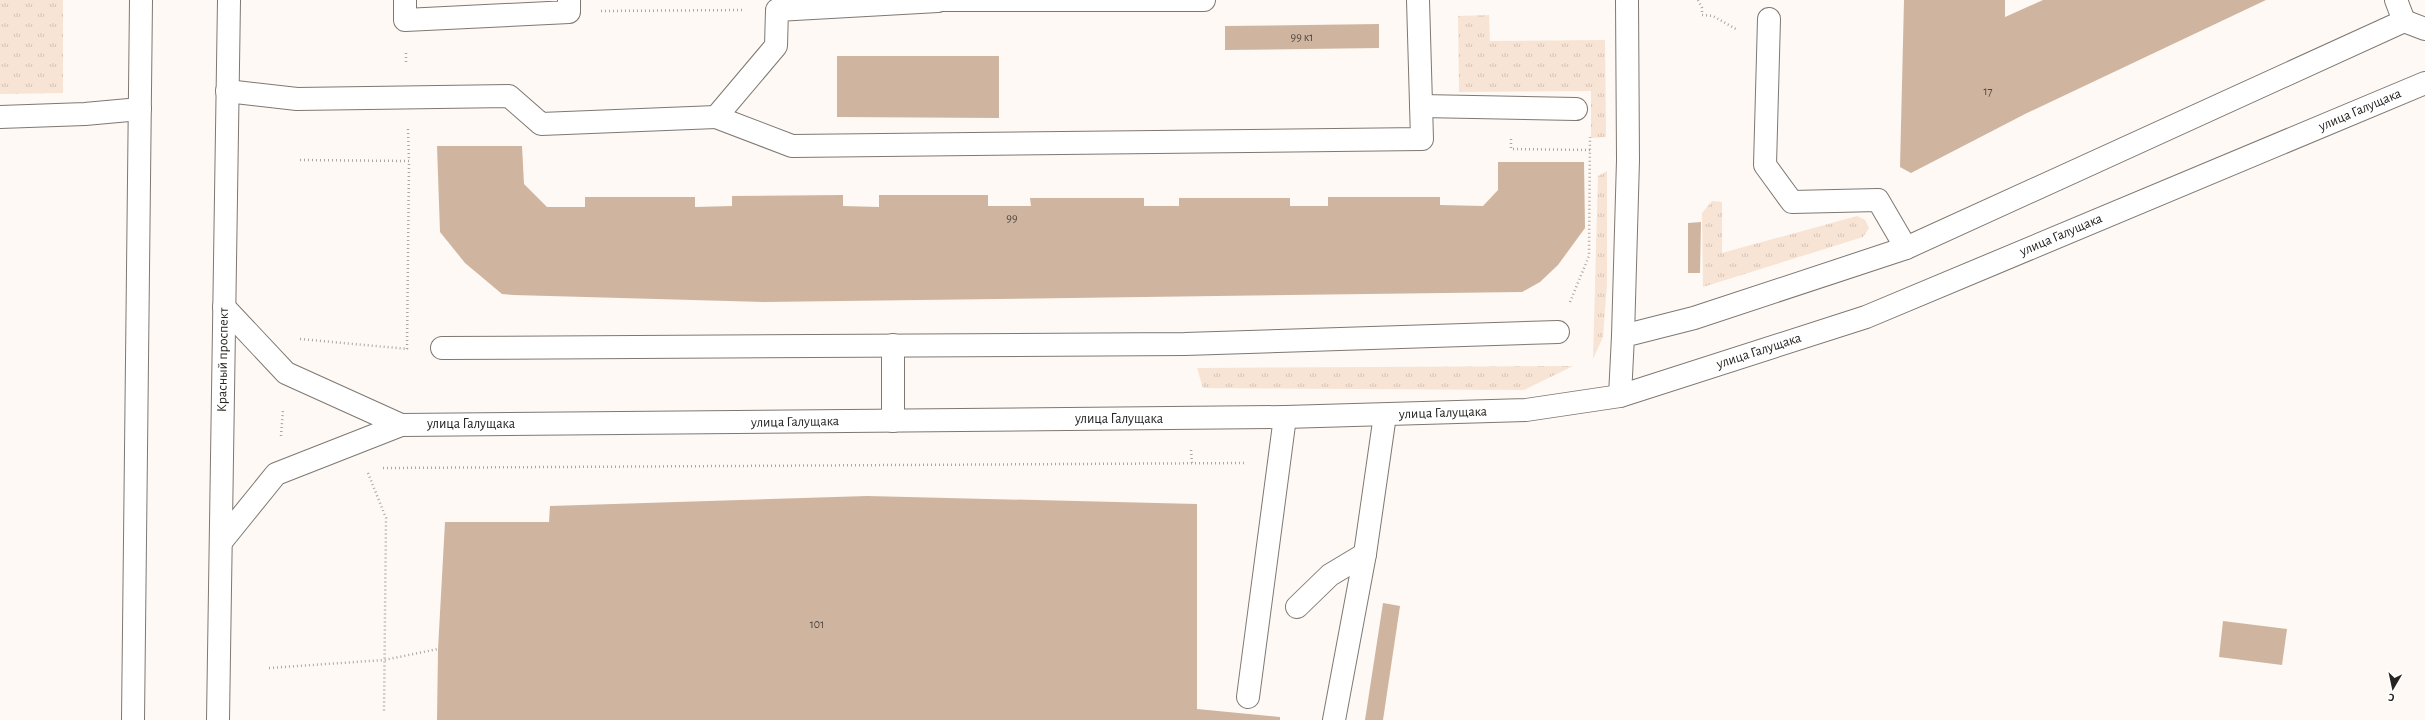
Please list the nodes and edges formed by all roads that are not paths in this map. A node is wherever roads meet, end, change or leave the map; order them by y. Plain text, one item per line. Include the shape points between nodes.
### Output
1 (141, 0) edge
2 (229, 0) edge
3 (405, 0) edge
4 (569, 0) edge
5 (1204, 0) edge
6 (1418, 0) edge
7 (1627, 0) edge
8 (2396, 0) edge
9 (938, 1) edge
10 (1770, 19) dead end
11 (2404, 21) junction
12 (2425, 29) edge
13 (2425, 83) edge
14 (227, 91) junction
15 (1421, 106) junction
16 (140, 109) junction
17 (1576, 109) dead end
18 (0, 117) edge
19 (716, 117) junction
20 (1906, 248) junction
21 (224, 306) junction
22 (1558, 332) road end
23 (1623, 336) junction
24 (893, 345) junction
25 (442, 348) dead end
26 (1620, 396) junction
27 (1385, 415) junction
28 (1285, 417) junction
29 (893, 421) junction
30 (401, 425) junction
31 (221, 542) junction
32 (1365, 554) junction
33 (1297, 607) dead end
34 (1248, 697) dead end
35 (133, 720) edge
36 (218, 720) edge
37 (1334, 720) edge

1 - 16 street
2 - 14 street, Красный проспект
3 - 4 street via 405,20 569,12
5 - 9 street
6 - 15 street
7 - 23 street via 1628,160
8 - 11 street
9 - 19 street via 777,10 776,46
10 - 20 street via 1765,165 1792,202 1878,200
11 - 12 street
11 - 20 street
13 - 26 street, улица Галущака via 1866,317
14 - 19 street via 297,99 508,96 541,124
14 - 21 street, Красный проспект
15 - 17 street
15 - 19 street via 1422,139 792,146
16 - 18 street
16 - 35 street
20 - 23 street via 1694,318
21 - 30 street via 286,373
21 - 31 street, Красный проспект
22 - 24 street via 1185,344
23 - 26 street
24 - 25 street
24 - 29 street
26 - 27 street, улица Галущака via 1526,410
27 - 28 street, улица Галущака
27 - 32 street
28 - 29 street, улица Галущака
28 - 34 street
29 - 30 street, улица Галущака
30 - 31 street via 276,474
31 - 36 street, Красный проспект
32 - 33 street via 1330,575
32 - 37 street

